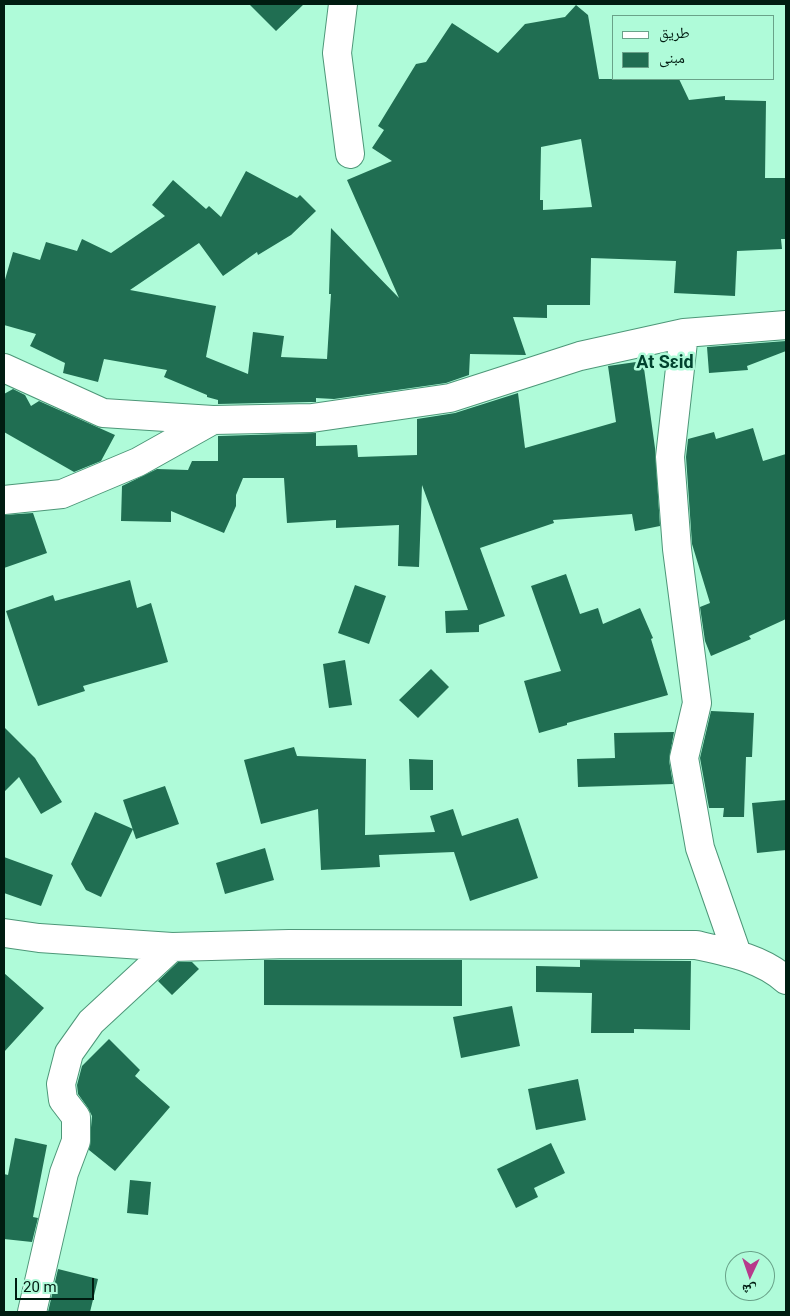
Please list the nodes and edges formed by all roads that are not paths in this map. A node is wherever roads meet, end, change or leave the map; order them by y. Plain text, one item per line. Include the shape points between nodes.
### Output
1 (343, 4) edge
2 (350, 154) dead end
3 (786, 325) edge
4 (684, 333) junction
5 (4, 368) edge
6 (212, 420) junction
7 (4, 500) edge
8 (4, 933) edge
9 (172, 947) junction
10 (737, 954) junction
11 (786, 980) edge
12 (32, 1312) edge

1 - 2 street via 337,53
3 - 4 street
4 - 6 street via 580,356 450,398 312,418
4 - 10 street via 670,457 677,549 697,703 684,758 700,848
5 - 6 street via 103,413
6 - 7 street via 138,462 62,494
8 - 9 street
9 - 10 street via 640,944 696,945
9 - 12 street via 91,1022 68,1053 60,1084 62,1100 76,1117 76,1141 64,1173
10 - 11 street via 773,968

